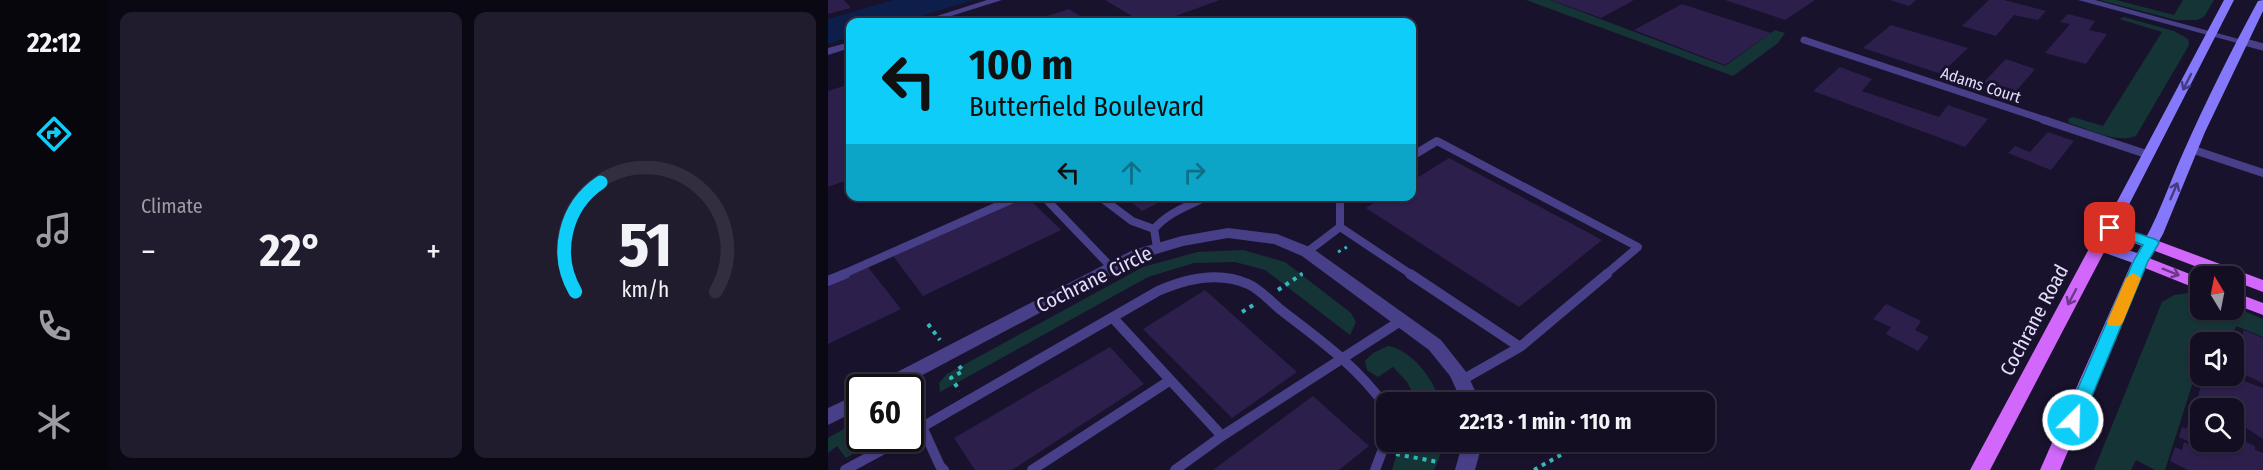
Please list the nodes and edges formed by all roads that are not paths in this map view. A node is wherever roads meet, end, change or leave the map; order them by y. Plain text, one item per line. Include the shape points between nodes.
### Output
1 (997, 0) edge
2 (2083, 0) edge
3 (2229, 0) edge
4 (2263, 1) edge
5 (936, 18) edge
6 (2212, 33) junction
7 (1804, 40) dead end
8 (2241, 41) junction
9 (846, 46) edge
10 (2263, 47) edge
11 (828, 52) edge
12 (2191, 149) junction
13 (1416, 154) edge
14 (2148, 155) junction
15 (2263, 173) edge
16 (1009, 201) edge
17 (1048, 201) edge
18 (1106, 201) edge
19 (1197, 201) edge
20 (1340, 201) edge
21 (1340, 227) junction
22 (2110, 228) junction
23 (1154, 229) junction
24 (2152, 243) junction
25 (2099, 245) junction
26 (1157, 247) junction
27 (1307, 252) junction
28 (2141, 260) junction
29 (1112, 268) junction
30 (2190, 280) edge
31 (828, 281) edge
32 (2263, 286) edge
33 (2244, 302) edge
34 (2263, 309) edge
35 (1113, 318) junction
36 (1402, 320) junction
37 (1520, 348) junction
38 (1343, 358) junction
39 (918, 374) edge
40 (1462, 380) junction
41 (1169, 381) junction
42 (1376, 392) edge
43 (1467, 392) edge
44 (846, 407) edge
45 (828, 417) edge
46 (924, 428) joint
47 (1222, 436) junction
48 (878, 452) edge
49 (1382, 452) edge
50 (1470, 452) edge
51 (845, 470) edge
52 (944, 470) edge
53 (1032, 470) edge
54 (1175, 470) edge
55 (1375, 470) edge
56 (1465, 470) edge
57 (1980, 470) edge
58 (2050, 470) edge

1 - 5 street
2 - 6 street
3 - 6 main road, Cochrane Road
4 - 8 main road
6 - 8 street
6 -> 14 main road, Cochrane Road
7 - 14 lane, Adams Court
8 - 10 lane
8 - 12 main road
9 - 11 street
12 - 15 lane
24 -> 12 main road
13 - 37 lane via 1437,141 1638,247
14 - 22 main road, Cochrane Road
16 - 31 lane
17 - 29 lane
18 - 23 lane via 1132,221
19 - 23 lane via 1169,213
20 - 21 lane
21 - 27 lane
21 - 37 lane
22 - 24 main road
22 - 25 main road, Cochrane Road
23 - 26 lane
24 - 28 main road
24 - 32 main road
25 - 28 main road
25 -> 57 main road, Cochrane Road
26 - 27 street, Cochrane Circle via 1237,234 1277,239
26 - 29 street, Cochrane Circle
27 - 36 street, Cochrane Circle
28 -> 30 main road
28 - 58 main road
29 - 39 street, Cochrane Circle
33 - 34 main road
35 - 38 lane via 1176,283 1200,278 1228,279 1259,291
35 - 41 lane
35 - 46 lane
36 - 38 lane
36 - 40 street, Cochrane Circle via 1435,345
37 - 40 lane
38 - 42 lane
38 - 47 lane
40 - 43 street, Cochrane Circle
41 - 47 lane
41 - 53 lane
44 - 45 street
46 - 52 lane
47 - 54 lane
48 - 51 lane
49 - 55 lane
50 - 56 street

